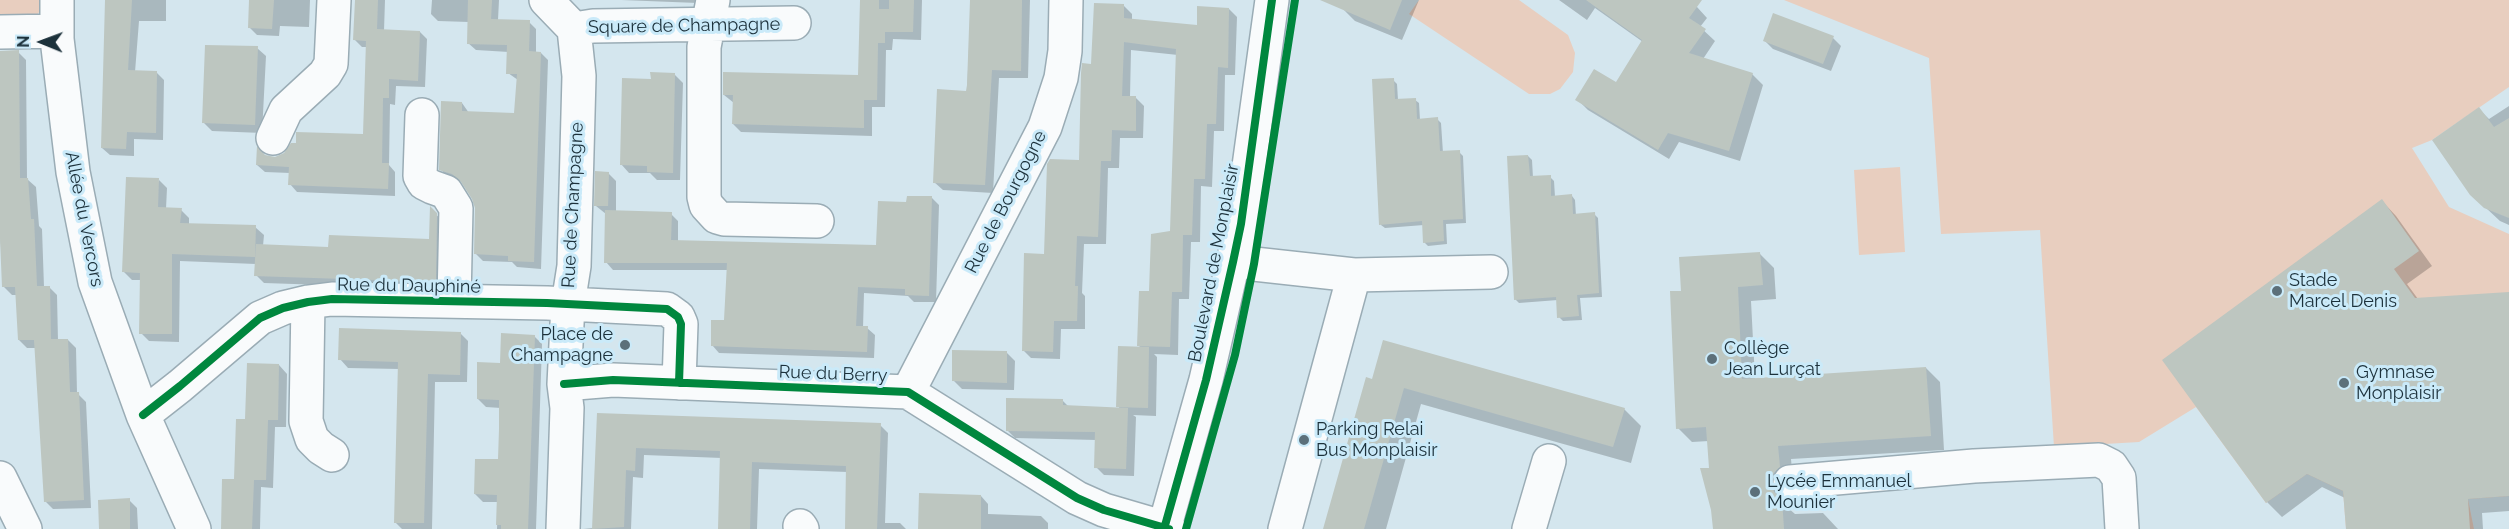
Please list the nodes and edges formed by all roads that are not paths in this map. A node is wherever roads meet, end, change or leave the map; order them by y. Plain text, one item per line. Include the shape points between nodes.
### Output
1 (334, 0) edge
2 (546, 0) edge
3 (1066, 0) edge
4 (1272, 0) edge
5 (1294, 0) edge
6 (710, 12) edge
7 (57, 16) edge
8 (794, 23) dead end
9 (574, 29) junction
10 (0, 32) edge
11 (422, 115) dead end
12 (273, 138) dead end
13 (817, 221) dead end
14 (1254, 264) junction
15 (1491, 272) dead end
16 (1354, 275) junction
17 (454, 301) junction
18 (308, 302) junction
19 (568, 304) junction
20 (678, 383) junction
21 (564, 384) junction
22 (908, 392) junction
23 (143, 415) junction
24 (332, 455) dead end
25 (1549, 461) dead end
26 (0, 478) edge
27 (1790, 482) dead end
28 (1102, 519) edge
29 (25, 529) edge
30 (194, 529) edge
31 (563, 529) edge
32 (1171, 529) edge
33 (1285, 529) edge
34 (1529, 529) edge
35 (2122, 529) edge

1 - 12 street via 332,58 328,69 286,110
2 - 9 street
3 - 22 street, Rue de Bourgogne via 1061,78 1045,127
4 - 32 street, Boulevard de Monplaisir via 1235,252
5 - 14 street, Boulevard de Monplaisir
6 - 8 street, Square de Champagne
6 - 9 street, Square de Champagne
6 - 13 street via 704,47 706,205 724,219
7 - 10 street
7 - 23 street, Allée du Vercors via 73,172 95,282
9 - 19 street, Rue de Champagne via 579,75 573,266
11 - 17 street via 420,176 432,188 446,192 456,208
14 - 16 street
14 - 32 street, Boulevard de Monplaisir via 1235,355
15 - 16 street
16 - 33 street
17 - 18 street, Rue du Dauphiné
17 - 19 street, Rue du Dauphiné
18 - 23 street, Rue du Dauphiné via 260,318
18 - 24 street via 306,421 312,439
19 - 20 street via 673,311 681,324
19 - 21 street, Rue de Champagne
20 - 21 street, Rue du Berry via 613,380
20 - 22 street, Rue du Berry
21 - 31 street, Rue de Champagne via 567,408
22 - 28 street, Rue du Berry via 1077,498
23 - 30 street, Allée du Vercors
25 - 34 street
26 - 29 street
27 - 35 street via 2099,460 2111,466 2119,478
28 - 32 street

